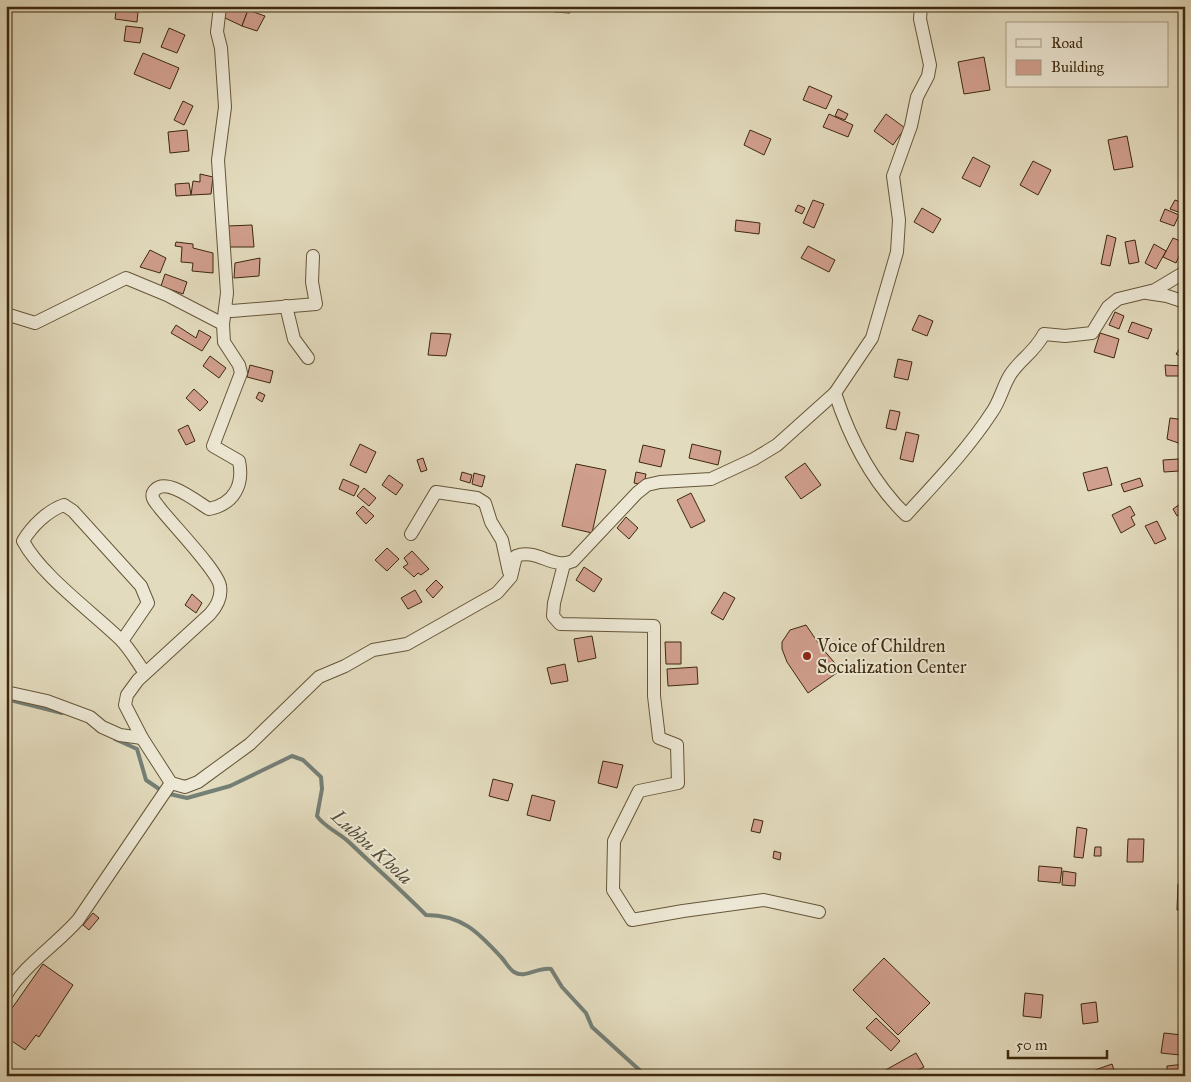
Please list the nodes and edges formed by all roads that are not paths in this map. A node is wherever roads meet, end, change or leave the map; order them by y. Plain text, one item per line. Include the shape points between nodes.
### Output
1 (220, 6) edge
2 (921, 6) edge
3 (313, 256) dead end
4 (1185, 272) edge
5 (1144, 293) junction
6 (1185, 302) edge
7 (286, 306) junction
8 (226, 310) junction
9 (6, 314) edge
10 (223, 324) junction
11 (308, 358) dead end
12 (835, 393) junction
13 (411, 534) dead end
14 (564, 564) junction
15 (510, 577) junction
16 (122, 640) junction
17 (145, 673) junction
18 (6, 692) edge
19 (142, 738) junction
20 (166, 791) junction
21 (819, 912) dead end
22 (6, 995) edge

1 - 8 street via 217,32 225,107 218,160
2 - 12 street via 920,19 930,65 928,76 916,97 911,126 893,176 899,220 897,252 872,338
3 - 7 street via 312,282 316,304
4 - 5 street
5 - 6 street
5 - 12 street via 1118,299 1108,307 1092,334 1044,334 1036,348 1012,372 993,411 970,443 906,515 859,454
7 - 8 street
7 - 11 street via 294,339
8 - 10 street
9 - 10 street via 35,323 126,278 168,295
10 - 17 street via 224,342 239,364 240,373 213,446 239,461 240,482 236,493 228,501 209,509 164,485 156,488 153,499 218,578 221,593 210,614
12 - 14 street via 777,445 754,459 710,479 660,482 647,486 573,561
13 - 15 street via 436,492 477,498 484,503 502,540
14 - 15 street via 524,553 516,556
14 - 21 street via 553,616 560,624 654,626 654,696 659,738 677,745 678,783 639,791 614,841 613,890 632,920 764,900
15 - 20 street via 497,593 406,644 373,650 319,677 250,744 198,782
16 - 16 street via 28,552 23,541 29,531 55,508 64,505 74,511 141,586 148,603
16 - 17 street
17 - 19 street via 126,694 125,705
18 - 19 street via 47,701 90,717 120,735
19 - 20 street
20 - 22 street via 78,920 65,936 24,971

